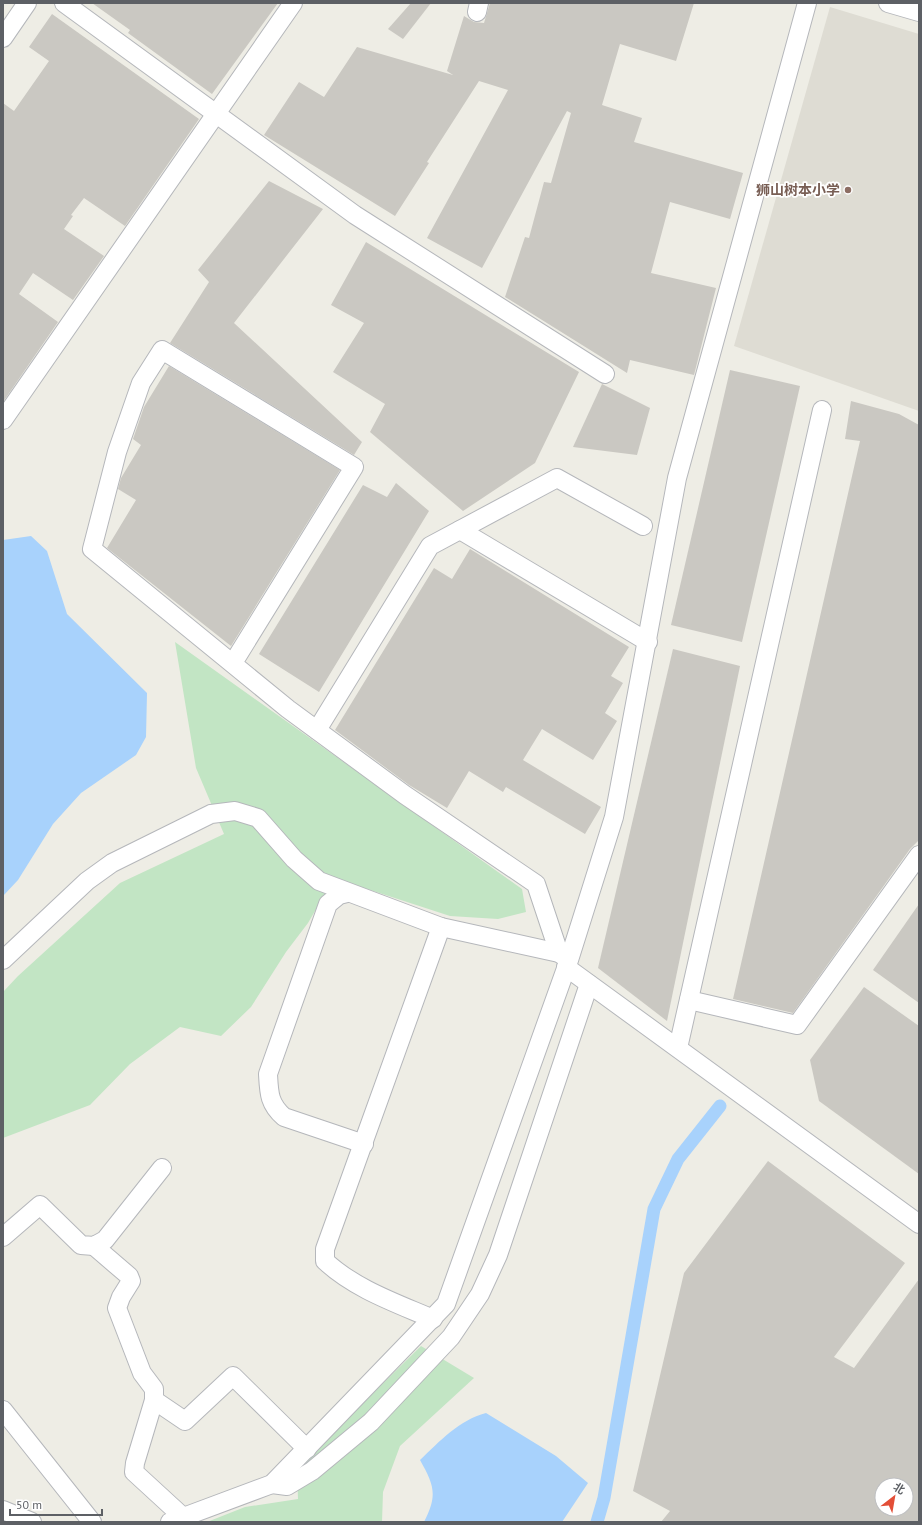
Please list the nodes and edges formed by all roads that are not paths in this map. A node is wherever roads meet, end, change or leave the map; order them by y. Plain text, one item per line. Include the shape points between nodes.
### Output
1 (27, 3) edge
2 (64, 3) edge
3 (293, 3) edge
4 (808, 3) edge
5 (888, 3) edge
6 (919, 12) edge
7 (3, 38) edge
8 (216, 114) junction
9 (604, 374) dead end
10 (822, 410) dead end
11 (3, 420) edge
12 (643, 526) dead end
13 (460, 530) junction
14 (648, 642) junction
15 (233, 663) junction
16 (317, 730) junction
17 (919, 855) edge
18 (347, 893) junction
19 (442, 927) junction
20 (3, 960) edge
21 (565, 960) junction
22 (589, 984) junction
23 (689, 1000) junction
24 (678, 1048) junction
25 (364, 1144) junction
26 (162, 1168) dead end
27 (919, 1224) edge
28 (3, 1237) edge
29 (94, 1246) junction
30 (433, 1319) junction
31 (154, 1400) junction
32 (3, 1410) edge
33 (307, 1449) junction
34 (272, 1484) junction
35 (3, 1510) edge
36 (177, 1520) edge
37 (32, 1522) edge
38 (92, 1522) edge

1 - 7 street
2 - 8 street
3 - 8 street
4 - 14 street via 678,478
5 - 6 street
8 - 9 street via 355,215
8 - 11 street
10 - 23 street
12 - 13 street via 557,478
13 - 14 street
13 - 16 street via 430,546
14 - 21 street via 614,818
15 - 15 street via 92,549 117,452 141,383 162,350 354,467
15 - 16 street
16 - 21 street via 405,795 536,884
17 - 23 street via 797,1025
18 - 19 street
18 - 20 street via 319,881 294,859 258,818 235,811 211,814 112,863 87,881
18 - 25 street via 339,895 328,904 268,1074 269,1095 275,1109 284,1117
19 - 21 street
19 - 25 street
21 - 22 street
21 - 30 street via 446,1304
22 - 24 street
22 - 34 street via 498,1255 480,1294 451,1337 371,1422 312,1471 287,1486
23 - 24 street
24 - 27 street
25 - 30 street via 325,1249 325,1261 339,1274
26 - 29 street via 105,1240
28 - 29 street via 40,1205 81,1245
29 - 31 street via 129,1276 131,1281 117,1308 142,1373 154,1389
30 - 33 street
31 - 33 street via 184,1421 234,1376
31 - 36 street via 134,1472
32 - 38 street
33 - 34 street
34 - 36 street
35 - 37 street

